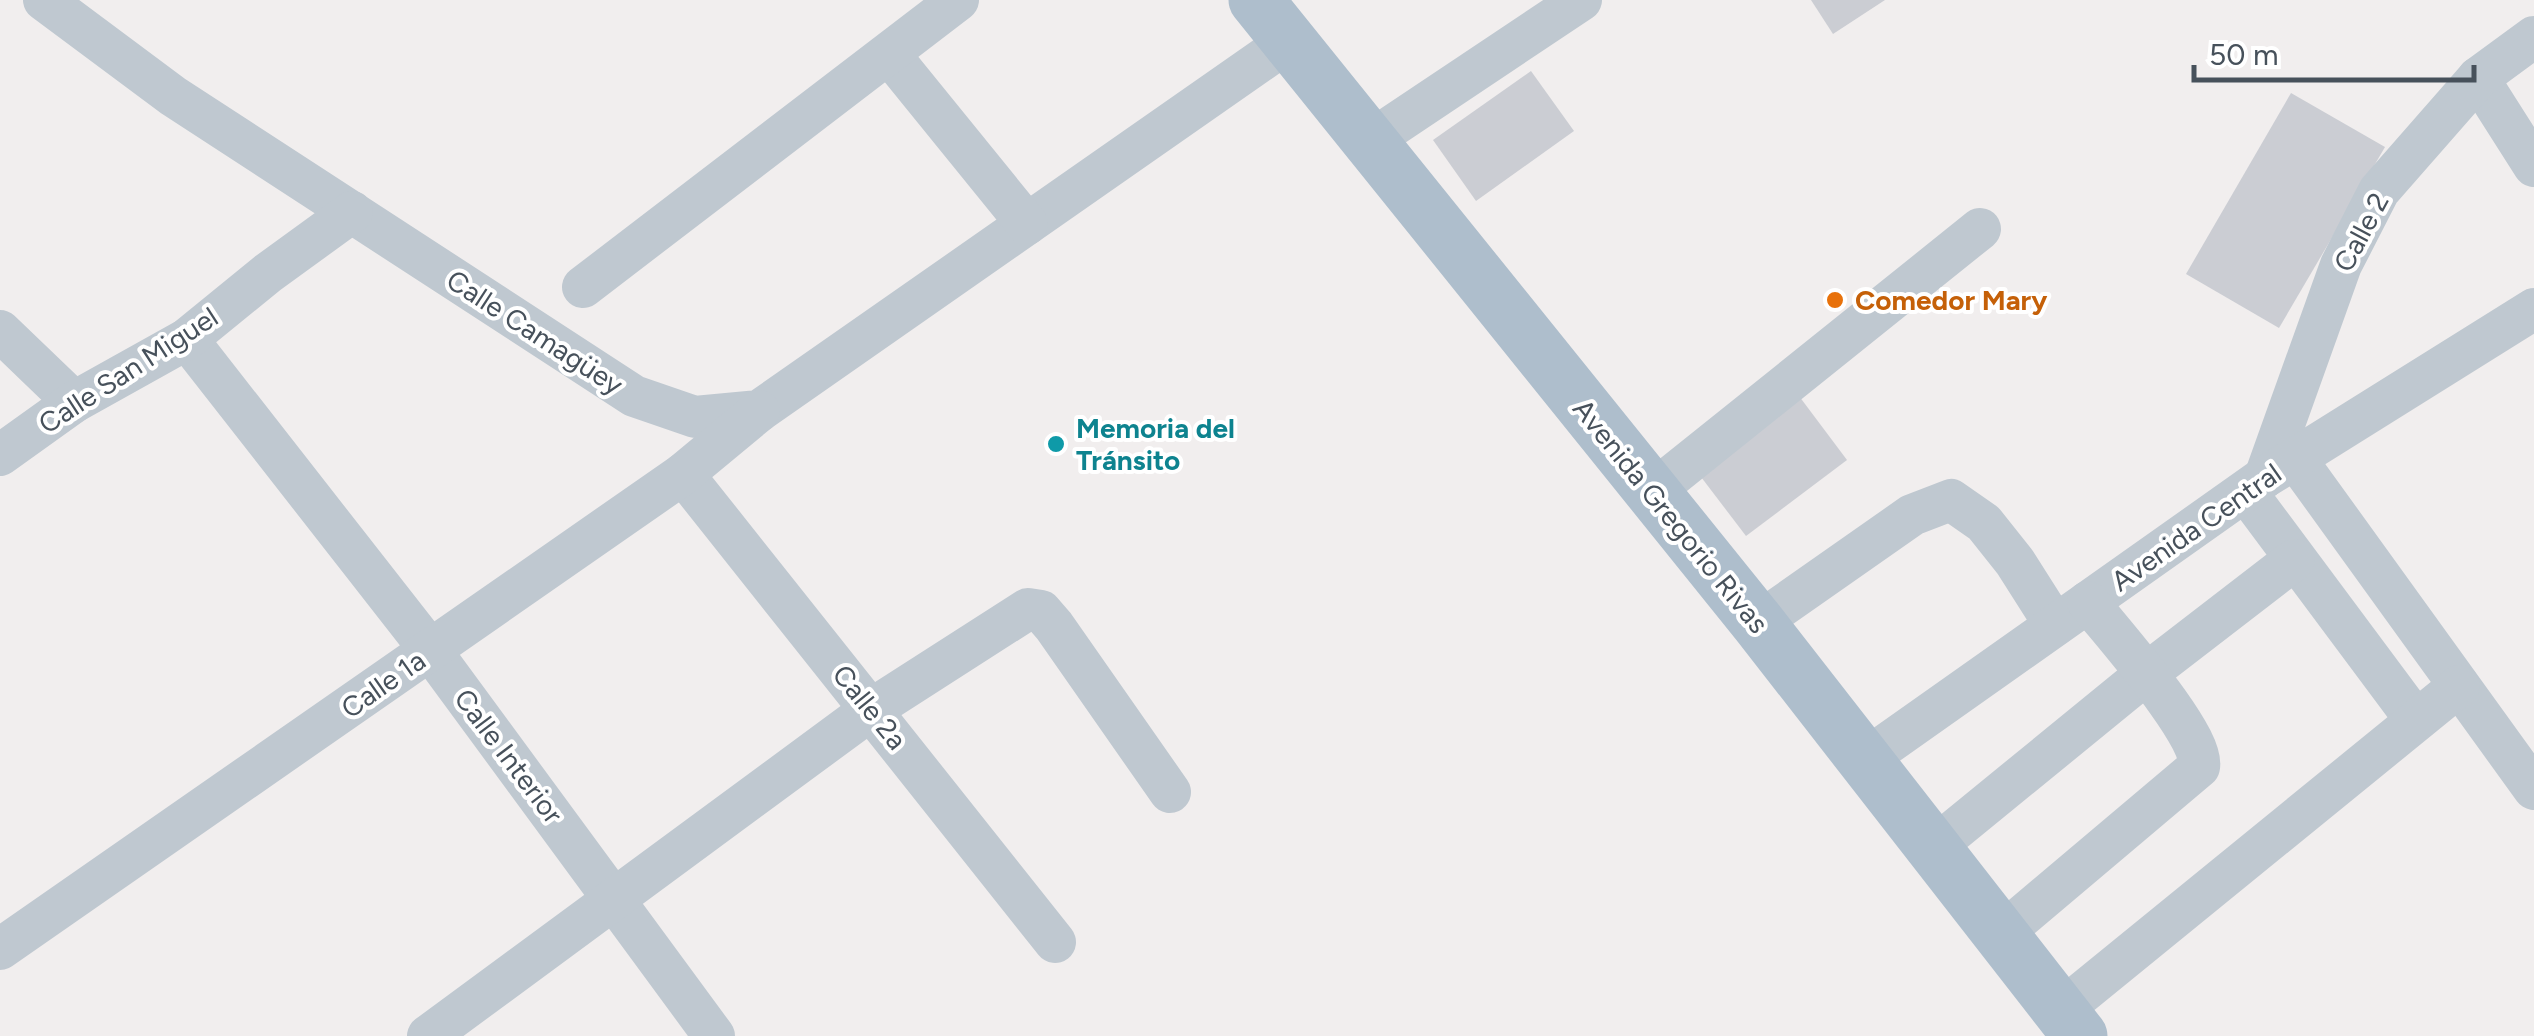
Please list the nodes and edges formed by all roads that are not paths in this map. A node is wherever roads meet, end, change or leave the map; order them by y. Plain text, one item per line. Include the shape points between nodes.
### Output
1 (44, 0) edge
2 (958, 0) edge
3 (1581, 0) edge
4 (1273, 20) edge
5 (2534, 36) edge
6 (888, 54) junction
7 (2478, 78) junction
8 (1370, 141) junction
9 (2534, 166) edge
10 (352, 212) junction
11 (1026, 224) junction
12 (1980, 229) dead end
13 (583, 286) dead end
14 (2534, 308) edge
15 (0, 331) edge
16 (187, 339) junction
17 (74, 402) junction
18 (759, 411) junction
19 (0, 455) edge
20 (683, 474) junction
21 (2269, 476) junction
22 (1652, 492) junction
23 (2294, 560) junction
24 (2071, 614) junction
25 (1758, 623) junction
26 (432, 651) junction
27 (2146, 674) junction
28 (2459, 686) junction
29 (872, 709) junction
30 (2415, 719) junction
31 (1866, 759) junction
32 (2534, 789) edge
33 (1170, 792) dead end
34 (1933, 848) junction
35 (616, 899) junction
36 (2000, 935) junction
37 (1055, 942) dead end
38 (0, 949) edge
39 (2070, 1023) edge
40 (428, 1036) edge
41 (714, 1036) edge

1 - 10 street, Calle Camagüey via 173,96
2 - 6 street
3 - 8 street
4 - 8 main road, Avenida Gregorio Rivas
4 - 11 street
5 - 7 street, Calle 2
6 - 11 street
6 - 13 street
7 - 9 street
7 - 21 street, Calle 2 via 2379,191 2341,266
8 - 22 main road, Avenida Gregorio Rivas
10 - 16 street, Calle San Miguel
10 - 18 street, Calle Camagüey via 634,396 694,416
11 - 18 street
12 - 22 street
14 - 21 street, Avenida Central
15 - 17 street
16 - 17 street, Calle San Miguel
16 - 26 street, Calle Interior
17 - 19 street, Calle San Miguel
18 - 20 street, Calle 1a
20 - 26 street, Calle 1a
20 - 29 street, Calle 2a
21 - 23 street
21 - 24 street, Avenida Central
21 - 28 street
22 - 25 main road, Avenida Gregorio Rivas
23 - 27 street
23 - 30 street
24 - 25 street via 1984,523 1950,500 1912,515
24 - 27 street
24 - 31 street, Avenida Central
25 - 31 main road, Avenida Gregorio Rivas
26 - 35 street, Calle Interior
26 - 38 street, Calle 1a
27 - 34 street
27 - 36 street via 2195,742 2199,768
28 - 30 street
28 - 32 street
29 - 33 street via 1028,609 1041,612
29 - 35 street
29 - 37 street, Calle 2a
30 - 39 street
31 - 34 main road, Avenida Gregorio Rivas
34 - 36 main road, Avenida Gregorio Rivas
35 - 40 street
35 - 41 street, Calle Interior
36 - 39 main road, Avenida Gregorio Rivas

